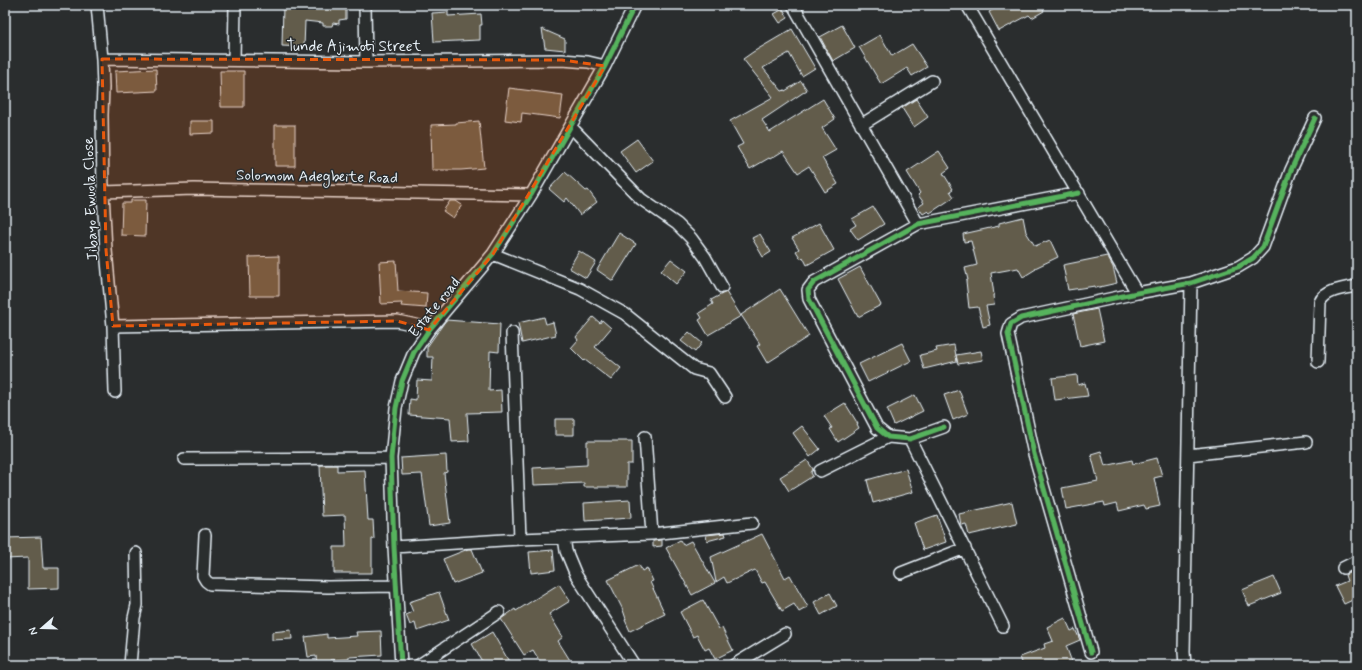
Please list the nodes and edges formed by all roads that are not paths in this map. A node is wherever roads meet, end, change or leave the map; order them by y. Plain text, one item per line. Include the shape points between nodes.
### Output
1 (97, 5) edge
2 (235, 5) edge
3 (364, 5) edge
4 (635, 5) edge
5 (793, 5) edge
6 (967, 5) edge
7 (102, 59) junction
8 (234, 60) junction
9 (366, 62) junction
10 (605, 66) junction
11 (932, 81) dead end
12 (1316, 118) dead end
13 (861, 125) junction
14 (571, 127) junction
15 (103, 192) junction
16 (1079, 193) junction
17 (531, 195) junction
18 (918, 224) junction
19 (494, 254) junction
20 (1191, 283) junction
21 (1357, 286) edge
22 (722, 287) dead end
23 (1137, 292) junction
24 (113, 326) junction
25 (429, 330) junction
26 (512, 333) dead end
27 (1318, 362) dead end
28 (115, 392) dead end
29 (725, 397) dead end
30 (944, 427) dead end
31 (645, 437) dead end
32 (888, 437) junction
33 (910, 439) junction
34 (1306, 442) dead end
35 (1188, 455) junction
36 (391, 458) junction
37 (184, 459) dead end
38 (820, 470) dead end
39 (752, 523) dead end
40 (652, 534) junction
41 (205, 535) dead end
42 (564, 537) junction
43 (520, 539) junction
44 (394, 548) junction
45 (965, 548) junction
46 (136, 553) dead end
47 (1357, 561) edge
48 (1343, 568) dead end
49 (901, 573) dead end
50 (396, 586) junction
51 (498, 612) dead end
52 (1003, 626) dead end
53 (785, 634) dead end
54 (1091, 652) dead end
55 (130, 665) edge
56 (401, 665) edge
57 (419, 665) edge
58 (634, 665) edge
59 (734, 665) edge
60 (1185, 665) edge

1 - 7 street, Jibayo Ewuola Close
2 - 8 street
3 - 9 street
4 - 10 street, Estate road
5 - 13 street
6 - 16 street
7 - 8 street, Tunde Ajimoti Street
7 - 15 street, Jibayo Ewuola Close
8 - 9 street, Tunde Ajimoti Street
9 - 10 street, Tunde Ajimoti Street via 562,60
10 - 14 street, Estate road
11 - 13 street
12 - 20 street via 1290,170 1263,247 1253,258 1238,267
13 - 18 street
14 - 17 street, Estate road
14 - 22 street via 641,199 677,224 691,238
15 - 17 street, Solomom Adegbeite Road via 194,189
15 - 24 street, Jibayo Ewuola Close
16 - 18 street
16 - 23 street
17 - 19 street, Estate road
18 - 32 street via 814,282 808,290 809,298 877,428
19 - 25 street, Estate road
19 - 29 street via 580,289 625,314 694,369 709,373
20 - 23 street
20 - 35 street
21 - 27 street via 1327,294 1321,299
23 - 54 street via 1021,318 1011,324 1008,334 1034,454
24 - 25 street via 397,321
24 - 28 street, Jibayo Ewuola Close
25 - 36 street, Estate road via 414,352 402,381 396,408
26 - 43 street
30 - 33 street
31 - 40 street
32 - 33 street
32 - 38 street
33 - 45 street
34 - 35 street
35 - 60 street
36 - 37 street
36 - 44 street, Estate road
39 - 40 street
40 - 42 street
41 - 50 street via 204,576 210,584
42 - 43 street
42 - 58 street via 566,551 576,575
43 - 44 street
44 - 50 street, Estate road
45 - 49 street
45 - 52 street
46 - 55 street via 137,605
47 - 48 street
50 - 56 street, Estate road
51 - 57 street
53 - 59 street

